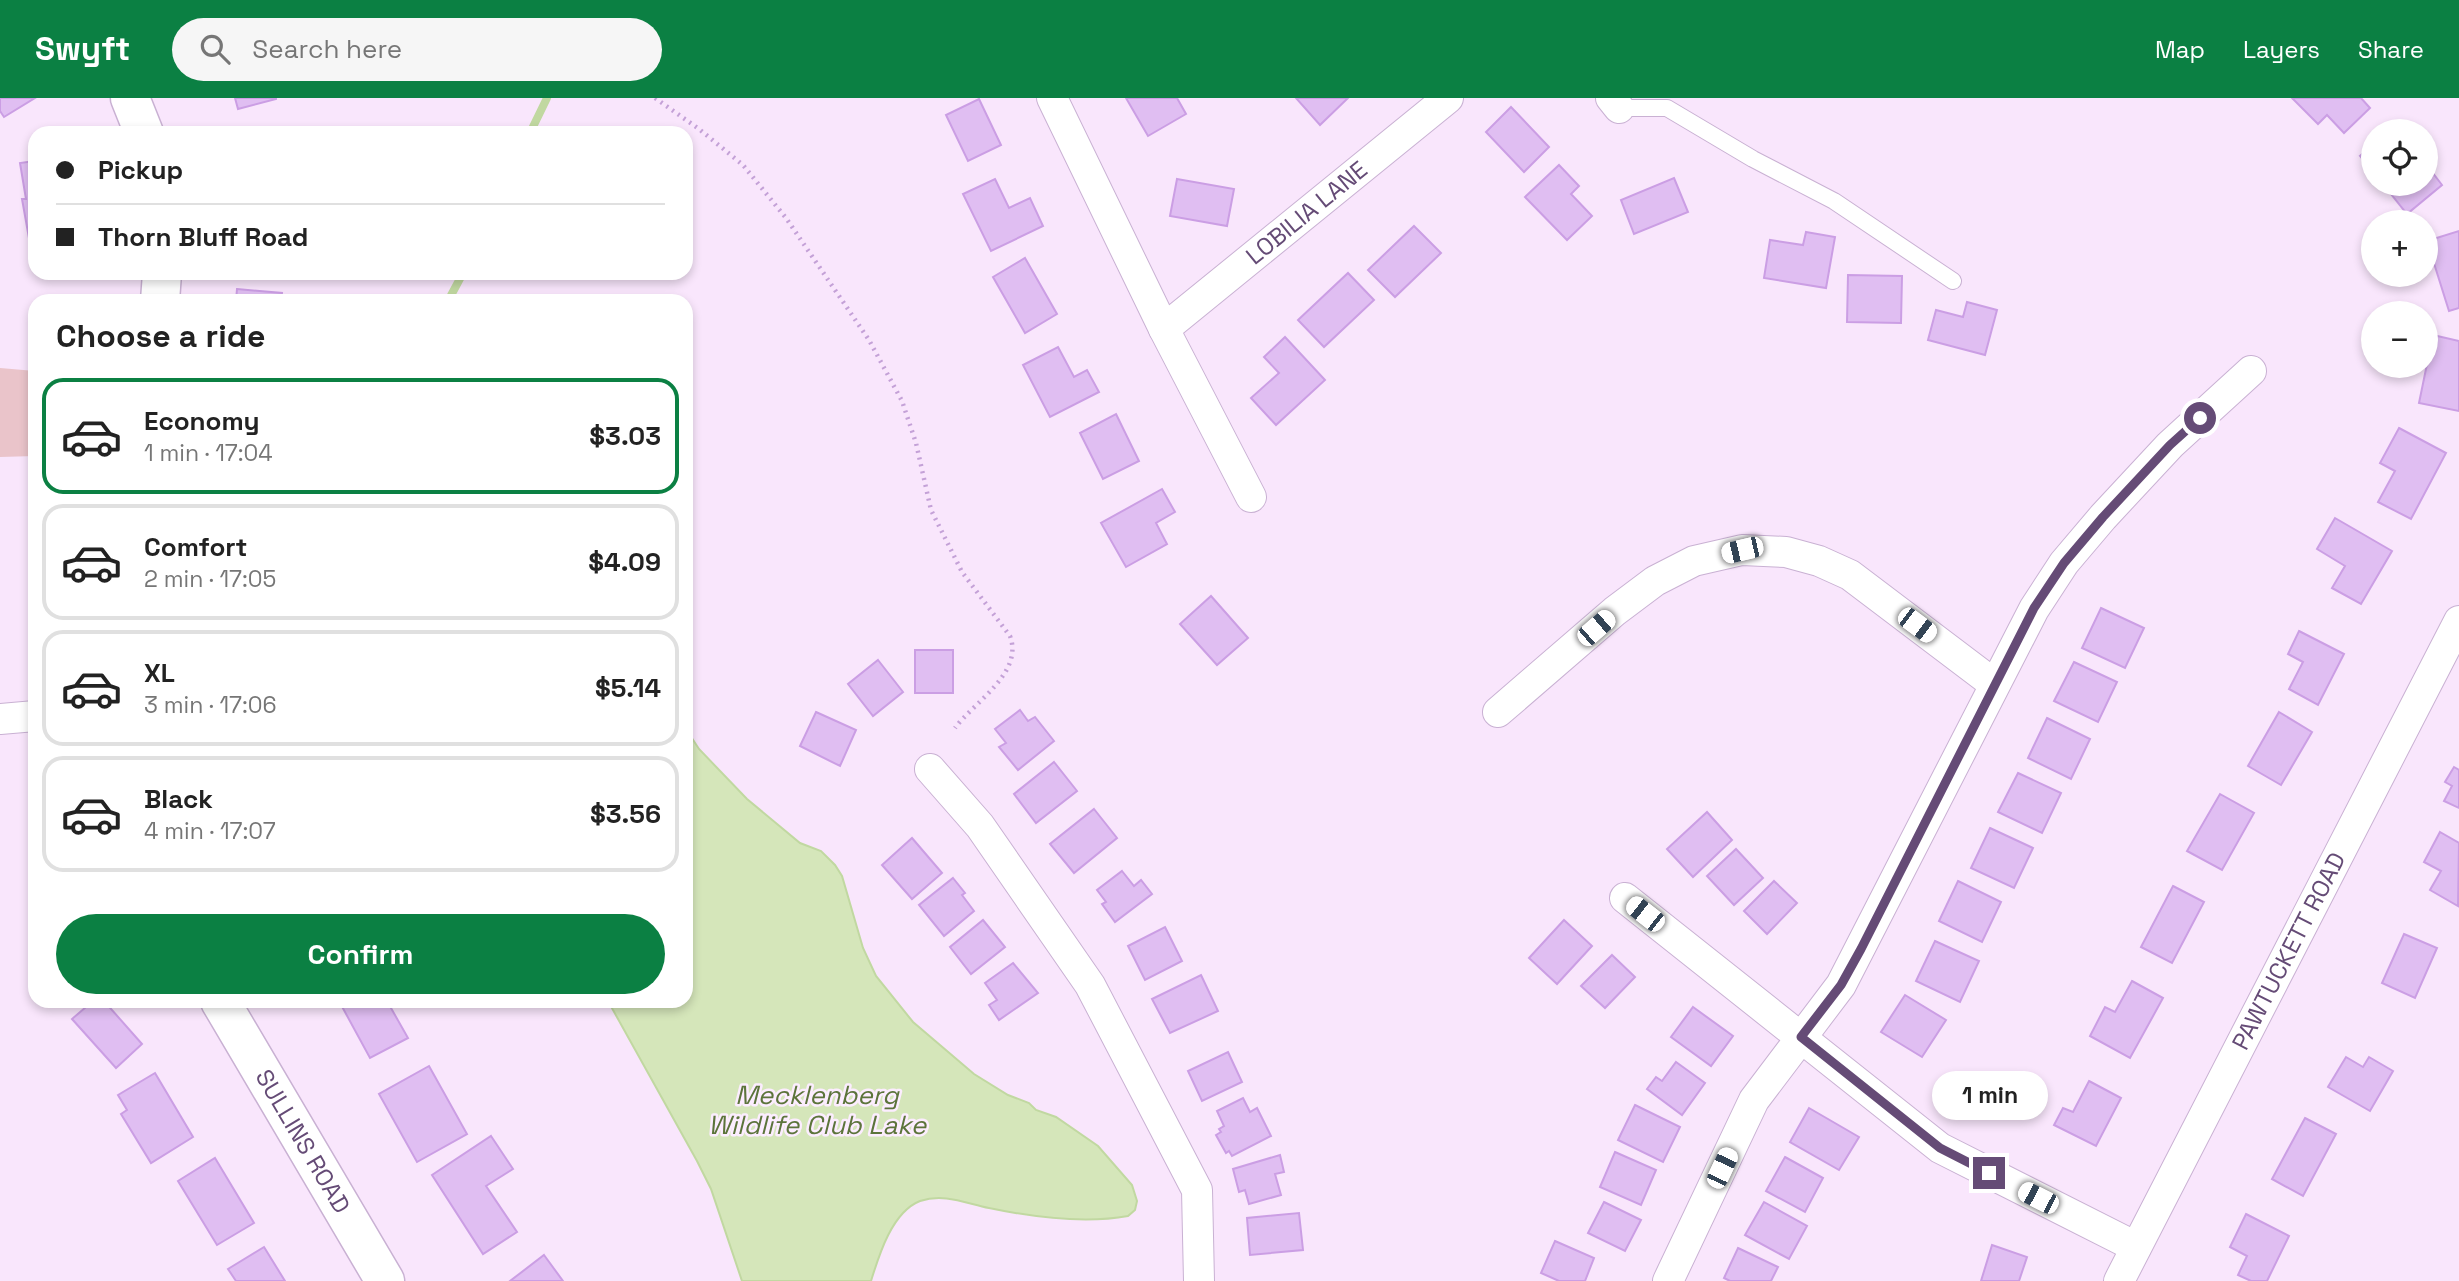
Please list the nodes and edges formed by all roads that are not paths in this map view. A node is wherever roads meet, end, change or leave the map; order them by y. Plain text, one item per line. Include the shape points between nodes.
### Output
1 (130, 98) edge
2 (1052, 98) edge
3 (1448, 98) edge
4 (1615, 103) edge
5 (141, 126) edge
6 (1953, 281) dead end
7 (1164, 329) junction
8 (2251, 371) dead end
9 (1251, 497) dead end
10 (2459, 621) edge
11 (1994, 684) junction
12 (1498, 712) dead end
13 (28, 717) edge
14 (0, 719) edge
15 (930, 769) dead end
16 (1625, 898) dead end
17 (224, 1008) edge
18 (1801, 1037) junction
19 (2136, 1247) junction
20 (385, 1281) edge
21 (1199, 1281) edge
22 (1668, 1281) edge
23 (2119, 1281) edge

1 - 5 street
2 - 7 street
3 - 7 street, LOBILIA LANE
4 - 6 lane via 1667,108 1834,201
7 - 9 street
8 - 11 street via 2170,445 2064,563
10 - 19 street, PAWTUCKETT ROAD
11 - 12 street via 1850,575 1786,552 1742,550 1694,561 1656,581
11 - 18 street via 1861,949 1841,985
13 - 14 street
15 - 21 street via 980,826 1090,985 1198,1190
16 - 18 street
17 - 20 street, SULLINS ROAD
18 - 19 street via 1940,1148
18 - 22 street via 1754,1100
19 - 23 street, PAWTUCKETT ROAD

